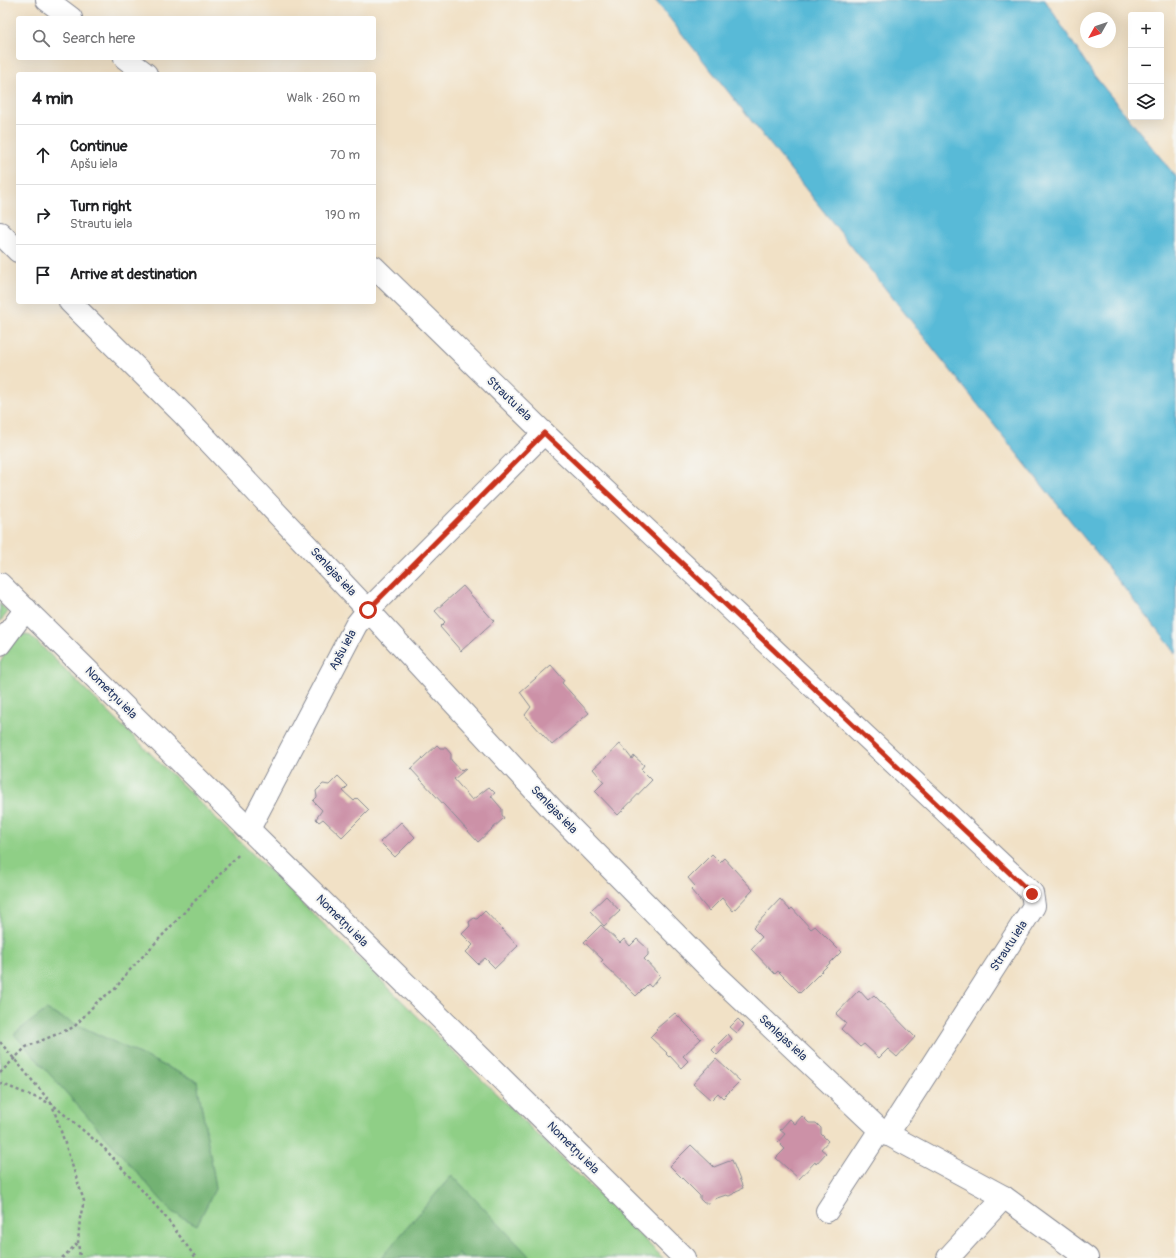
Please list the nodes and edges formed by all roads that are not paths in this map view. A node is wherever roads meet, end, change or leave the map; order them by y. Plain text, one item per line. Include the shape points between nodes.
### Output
1 (47, 0) edge
2 (68, 16) edge
3 (128, 60) edge
4 (143, 72) edge
5 (0, 233) edge
6 (16, 249) edge
7 (376, 269) edge
8 (72, 304) edge
9 (544, 433) junction
10 (0, 584) edge
11 (26, 609) junction
12 (368, 610) junction
13 (0, 644) edge
14 (253, 832) junction
15 (883, 1132) junction
16 (1004, 1197) junction
17 (827, 1211) dead end
18 (684, 1258) edge
19 (948, 1258) edge
20 (1087, 1258) edge

1 - 2 street
3 - 4 street
5 - 6 street
7 - 9 street, Strautu iela
8 - 12 street, Senlejas iela via 184,415
9 - 12 street, Apšu iela
9 - 15 street, Strautu iela via 1032,894 1034,906
10 - 11 street, Nometņu iela
11 - 13 street
11 - 14 street, Nometņu iela
12 - 14 street, Apšu iela via 356,625
12 - 15 street, Senlejas iela via 552,809 716,975
14 - 18 street, Nometņu iela
15 - 16 street, Senlejas iela
15 - 17 street, Strautu iela
16 - 19 street
16 - 20 street, Senlejas iela

